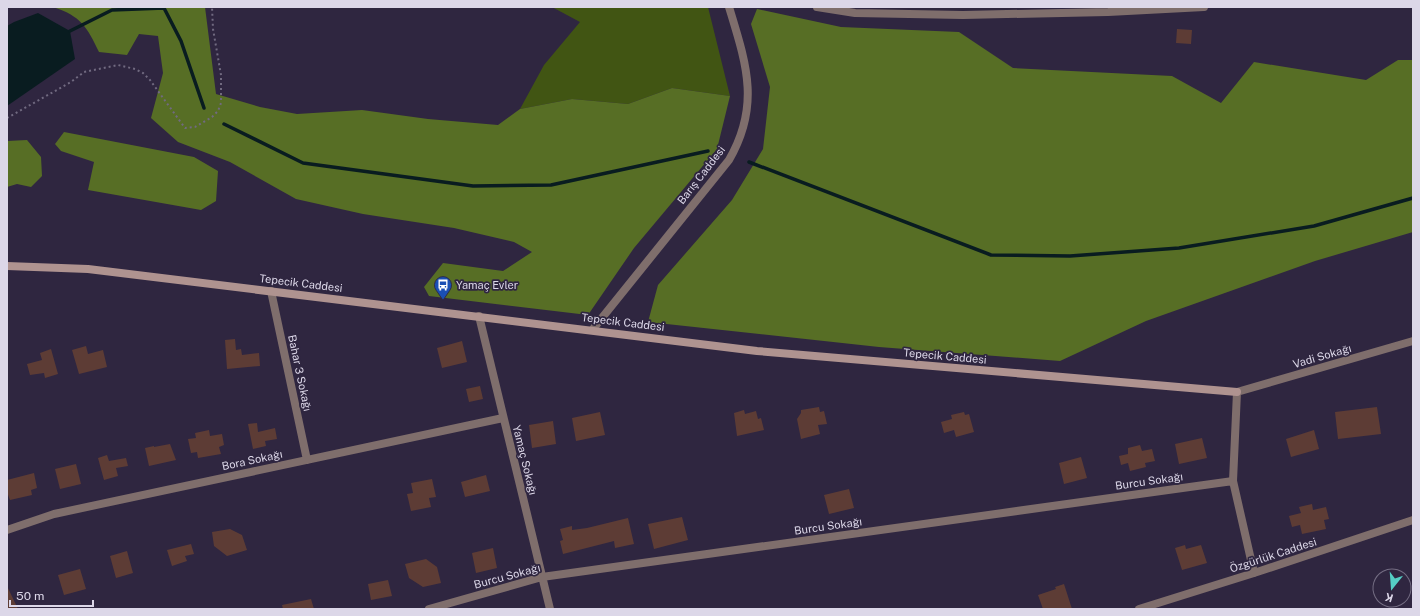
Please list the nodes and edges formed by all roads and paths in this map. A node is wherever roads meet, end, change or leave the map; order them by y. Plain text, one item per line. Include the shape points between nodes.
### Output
1 (212, 7) edge
2 (728, 7) edge
3 (817, 7) edge
4 (959, 7) edge
5 (1204, 7) edge
6 (963, 15) junction
7 (7, 118) edge
8 (7, 266) edge
9 (271, 291) junction
10 (479, 316) junction
11 (593, 329) junction
12 (1413, 342) edge
13 (1237, 392) junction
14 (503, 418) junction
15 (307, 460) junction
16 (1233, 480) junction
17 (1413, 520) edge
18 (7, 530) edge
19 (1254, 573) junction
20 (542, 578) junction
21 (429, 609) edge
22 (550, 609) edge
23 (1139, 609) edge

1 - 7 path via 222,95 218,111 206,122 185,128 147,76 135,69 118,65 84,72
2 - 11 street, Barış Caddesi via 745,60 749,85 744,123 735,149 729,160
3 - 6 street via 855,13
4 - 6 street
5 - 6 street
8 - 9 street, Tepecik Caddesi via 88,269
9 - 10 street, Tepecik Caddesi
9 - 15 street, Bahar 3 Sokağı
10 - 11 street, Tepecik Caddesi
10 - 14 street, Yamaç Sokağı
11 - 13 street, Tepecik Caddesi via 757,351
12 - 13 street, Vadi Sokağı
13 - 16 street
14 - 15 street, Bora Sokağı
14 - 20 street, Yamaç Sokağı
15 - 18 street, Bora Sokağı via 54,514
16 - 19 street
16 - 20 street, Burcu Sokağı
17 - 19 street, Özgürlük Caddesi
19 - 23 street, Özgürlük Caddesi
20 - 21 street, Burcu Sokağı
20 - 22 street, Yamaç Sokağı

